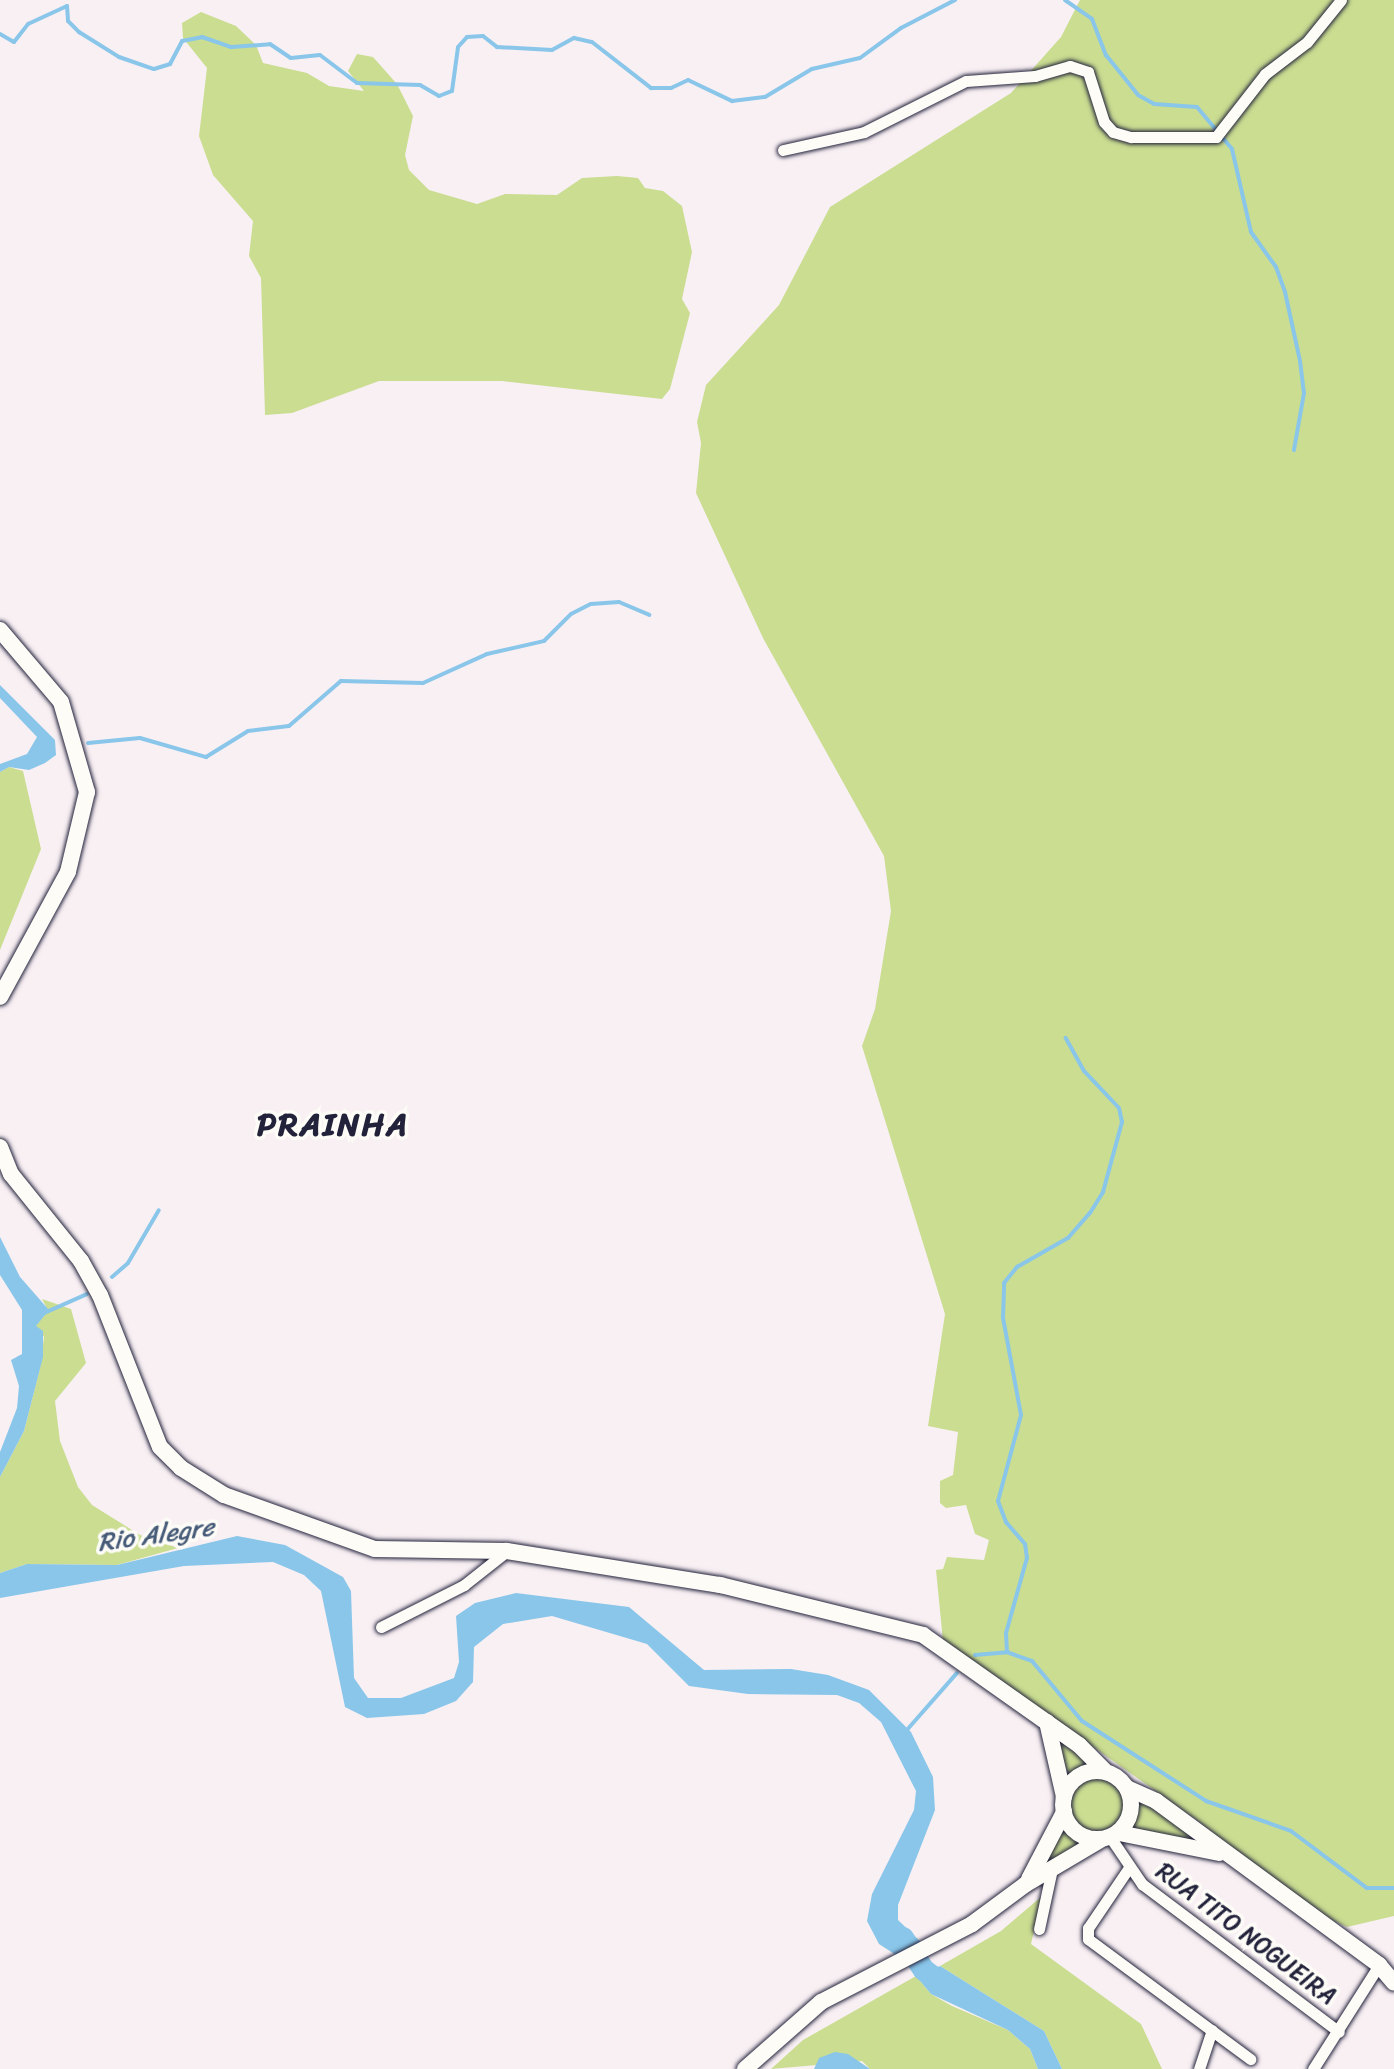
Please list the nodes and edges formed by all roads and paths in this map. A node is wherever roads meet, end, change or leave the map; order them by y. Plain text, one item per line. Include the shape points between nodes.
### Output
1 (1341, 0) edge
2 (783, 150) dead end
3 (0, 630) edge
4 (0, 997) edge
5 (0, 1147) edge
6 (507, 1551) junction
7 (381, 1627) dead end
8 (1047, 1722) junction
9 (1106, 1772) junction
10 (1127, 1788) junction
11 (1064, 1805) junction
12 (1110, 1837) junction
13 (1224, 1854) junction
14 (1052, 1869) junction
15 (1128, 1869) junction
16 (1026, 1884) junction
17 (1039, 1929) dead end
18 (1379, 1965) junction
19 (1394, 1983) edge
20 (1212, 2030) junction
21 (1339, 2032) junction
22 (1250, 2059) dead end
23 (745, 2069) edge
24 (1199, 2069) edge
25 (1313, 2069) edge

1 - 2 street via 1307,42 1265,74 1216,137 1131,137 1113,132 1104,122 1088,72 1070,66 1035,76 966,81 864,132
3 - 4 street via 61,702 87,792 68,872
5 - 6 street via 11,1174 81,1261 100,1295 149,1429 181,1468 224,1495 375,1549
6 - 7 street via 464,1585
6 - 8 street via 720,1585 923,1635
8 - 9 street
8 - 11 street
9 - 10 street
9 - 11 street via 1076,1779
10 - 12 street via 1131,1809
10 - 13 street via 1156,1801
11 - 12 street via 1080,1835
11 - 16 street
12 - 13 street
12 - 14 street
12 - 15 street
13 - 18 street
14 - 16 street
14 - 17 street
15 - 20 street via 1086,1933 1110,1957
15 - 21 street, RUA TITO NOGUEIRA
16 - 23 street via 943,1940 821,2002
18 - 19 street
18 - 21 street
20 - 22 street
20 - 24 street
21 - 25 street

